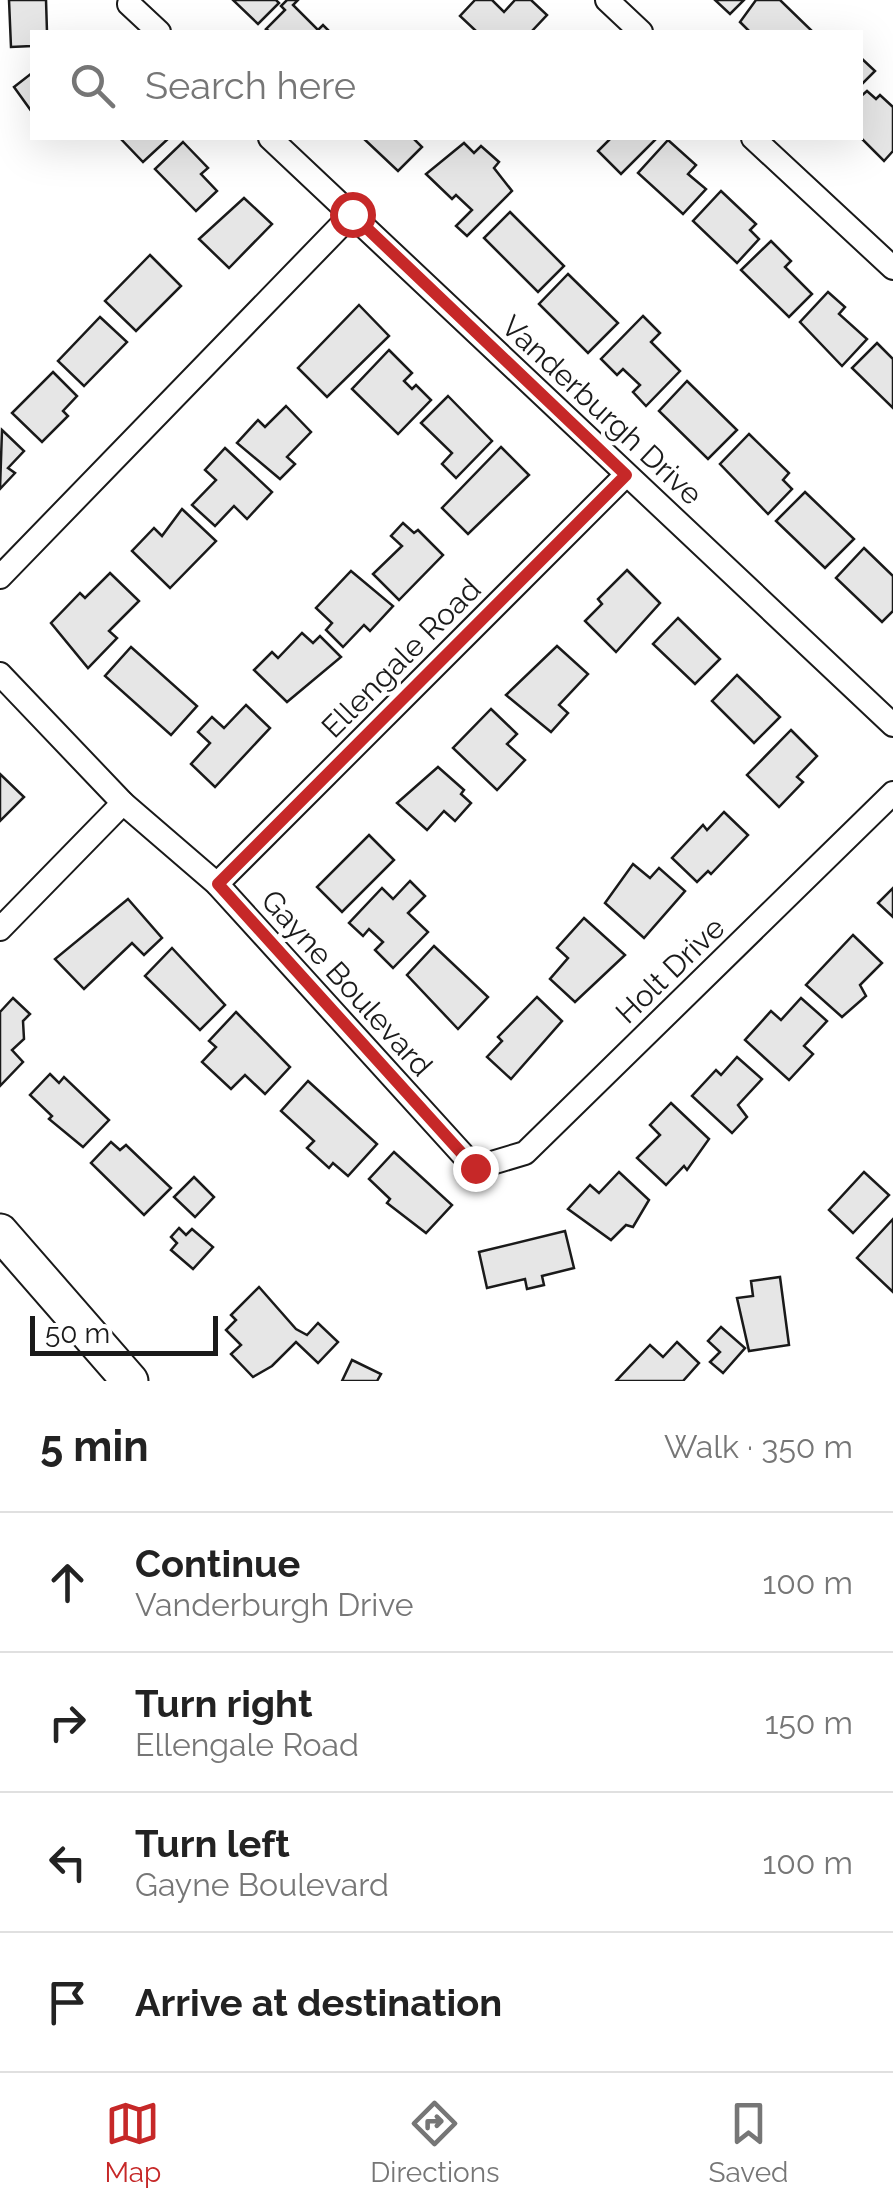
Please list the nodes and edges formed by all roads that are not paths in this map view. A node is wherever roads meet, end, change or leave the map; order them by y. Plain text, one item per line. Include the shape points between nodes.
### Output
1 (607, 0) edge
2 (130, 4) dead end
3 (157, 30) edge
4 (640, 30) edge
5 (272, 140) edge
6 (756, 140) edge
7 (352, 214) junction
8 (893, 268) edge
9 (626, 475) junction
10 (0, 576) edge
11 (0, 674) edge
12 (893, 725) edge
13 (893, 792) edge
14 (123, 804) junction
15 (218, 884) junction
16 (0, 929) edge
17 (475, 1168) joint
18 (0, 1232) edge
19 (130, 1381) edge

1 - 4 street
2 - 3 street
5 - 7 street, Vanderburgh Drive
6 - 8 street
7 - 9 street, Vanderburgh Drive
7 - 10 street
9 - 12 street, Vanderburgh Drive
9 - 15 street, Ellengale Road
11 - 14 street, Gayne Boulevard
13 - 17 street, Holt Drive via 526,1153
14 - 15 street, Gayne Boulevard
14 - 16 street
15 - 17 street, Gayne Boulevard
18 - 19 main road

